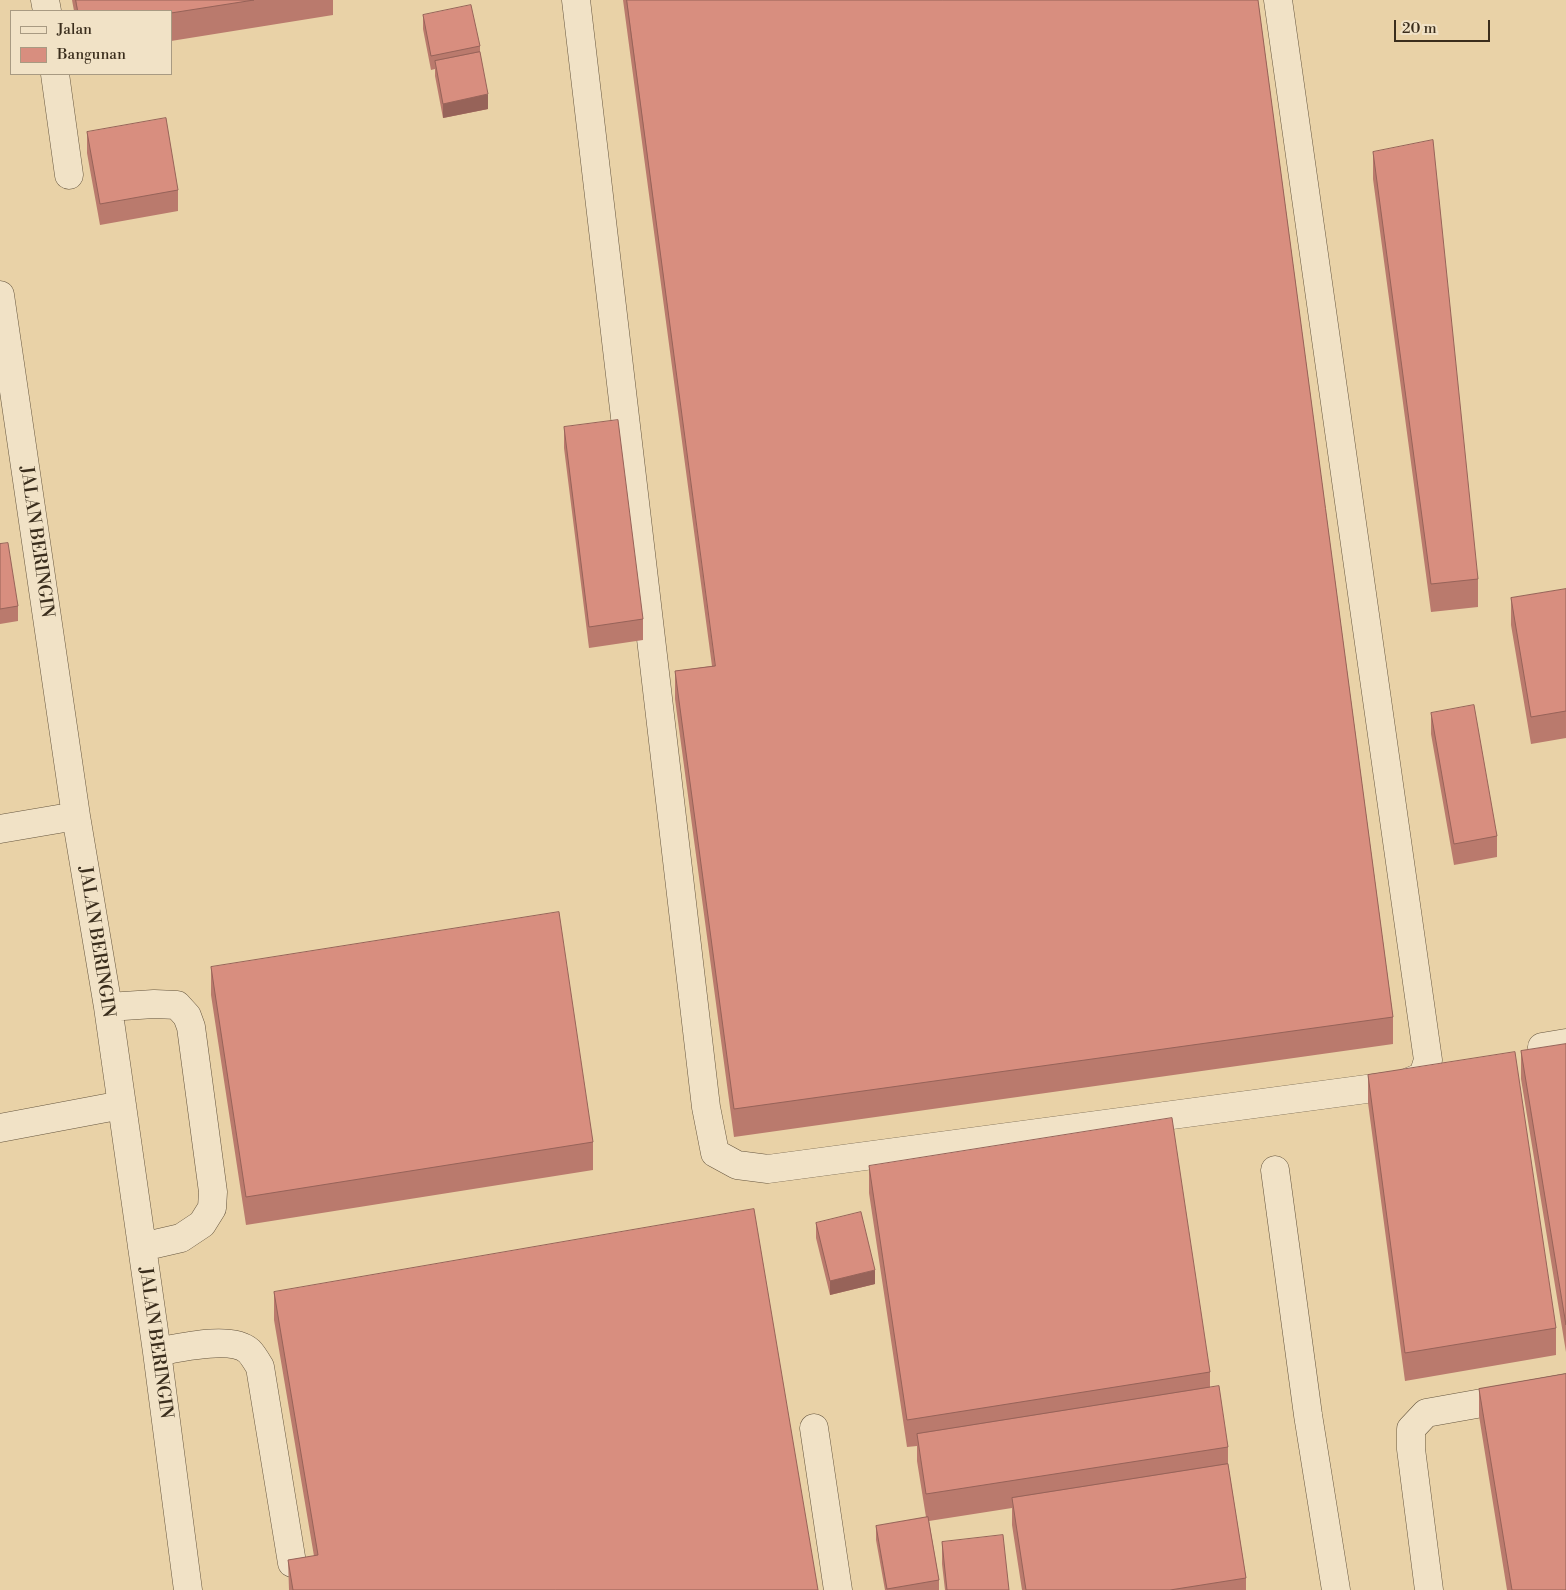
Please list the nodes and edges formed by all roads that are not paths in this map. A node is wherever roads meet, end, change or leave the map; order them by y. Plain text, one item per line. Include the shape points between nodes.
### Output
1 (576, 0) edge
2 (1278, 0) edge
3 (55, 75) edge
4 (69, 175) dead end
5 (0, 295) edge
6 (76, 816) junction
7 (0, 829) edge
8 (108, 1007) junction
9 (122, 1105) junction
10 (0, 1128) edge
11 (1275, 1170) dead end
12 (142, 1247) junction
13 (157, 1352) junction
14 (1566, 1388) edge
15 (814, 1428) dead end
16 (292, 1563) edge
17 (188, 1590) edge
18 (838, 1590) edge
19 (1336, 1590) edge
20 (1429, 1590) edge

1 - 2 lane via 706,1107 715,1153 737,1165 768,1169 1404,1084 1423,1076 1428,1060
3 - 4 lane
5 - 6 lane, JALAN BERINGIN
6 - 7 lane
6 - 8 lane, JALAN BERINGIN
8 - 9 lane, JALAN BERINGIN
8 - 12 lane via 177,1005 187,1016 191,1028 213,1192 212,1208 202,1224 181,1238
9 - 10 lane
9 - 12 lane, JALAN BERINGIN
11 - 19 lane via 1308,1415
12 - 13 lane, JALAN BERINGIN
13 - 16 lane via 201,1344 229,1344 248,1350 260,1367
13 - 17 lane, JALAN BERINGIN
14 - 20 lane via 1426,1413 1411,1429
15 - 18 lane

